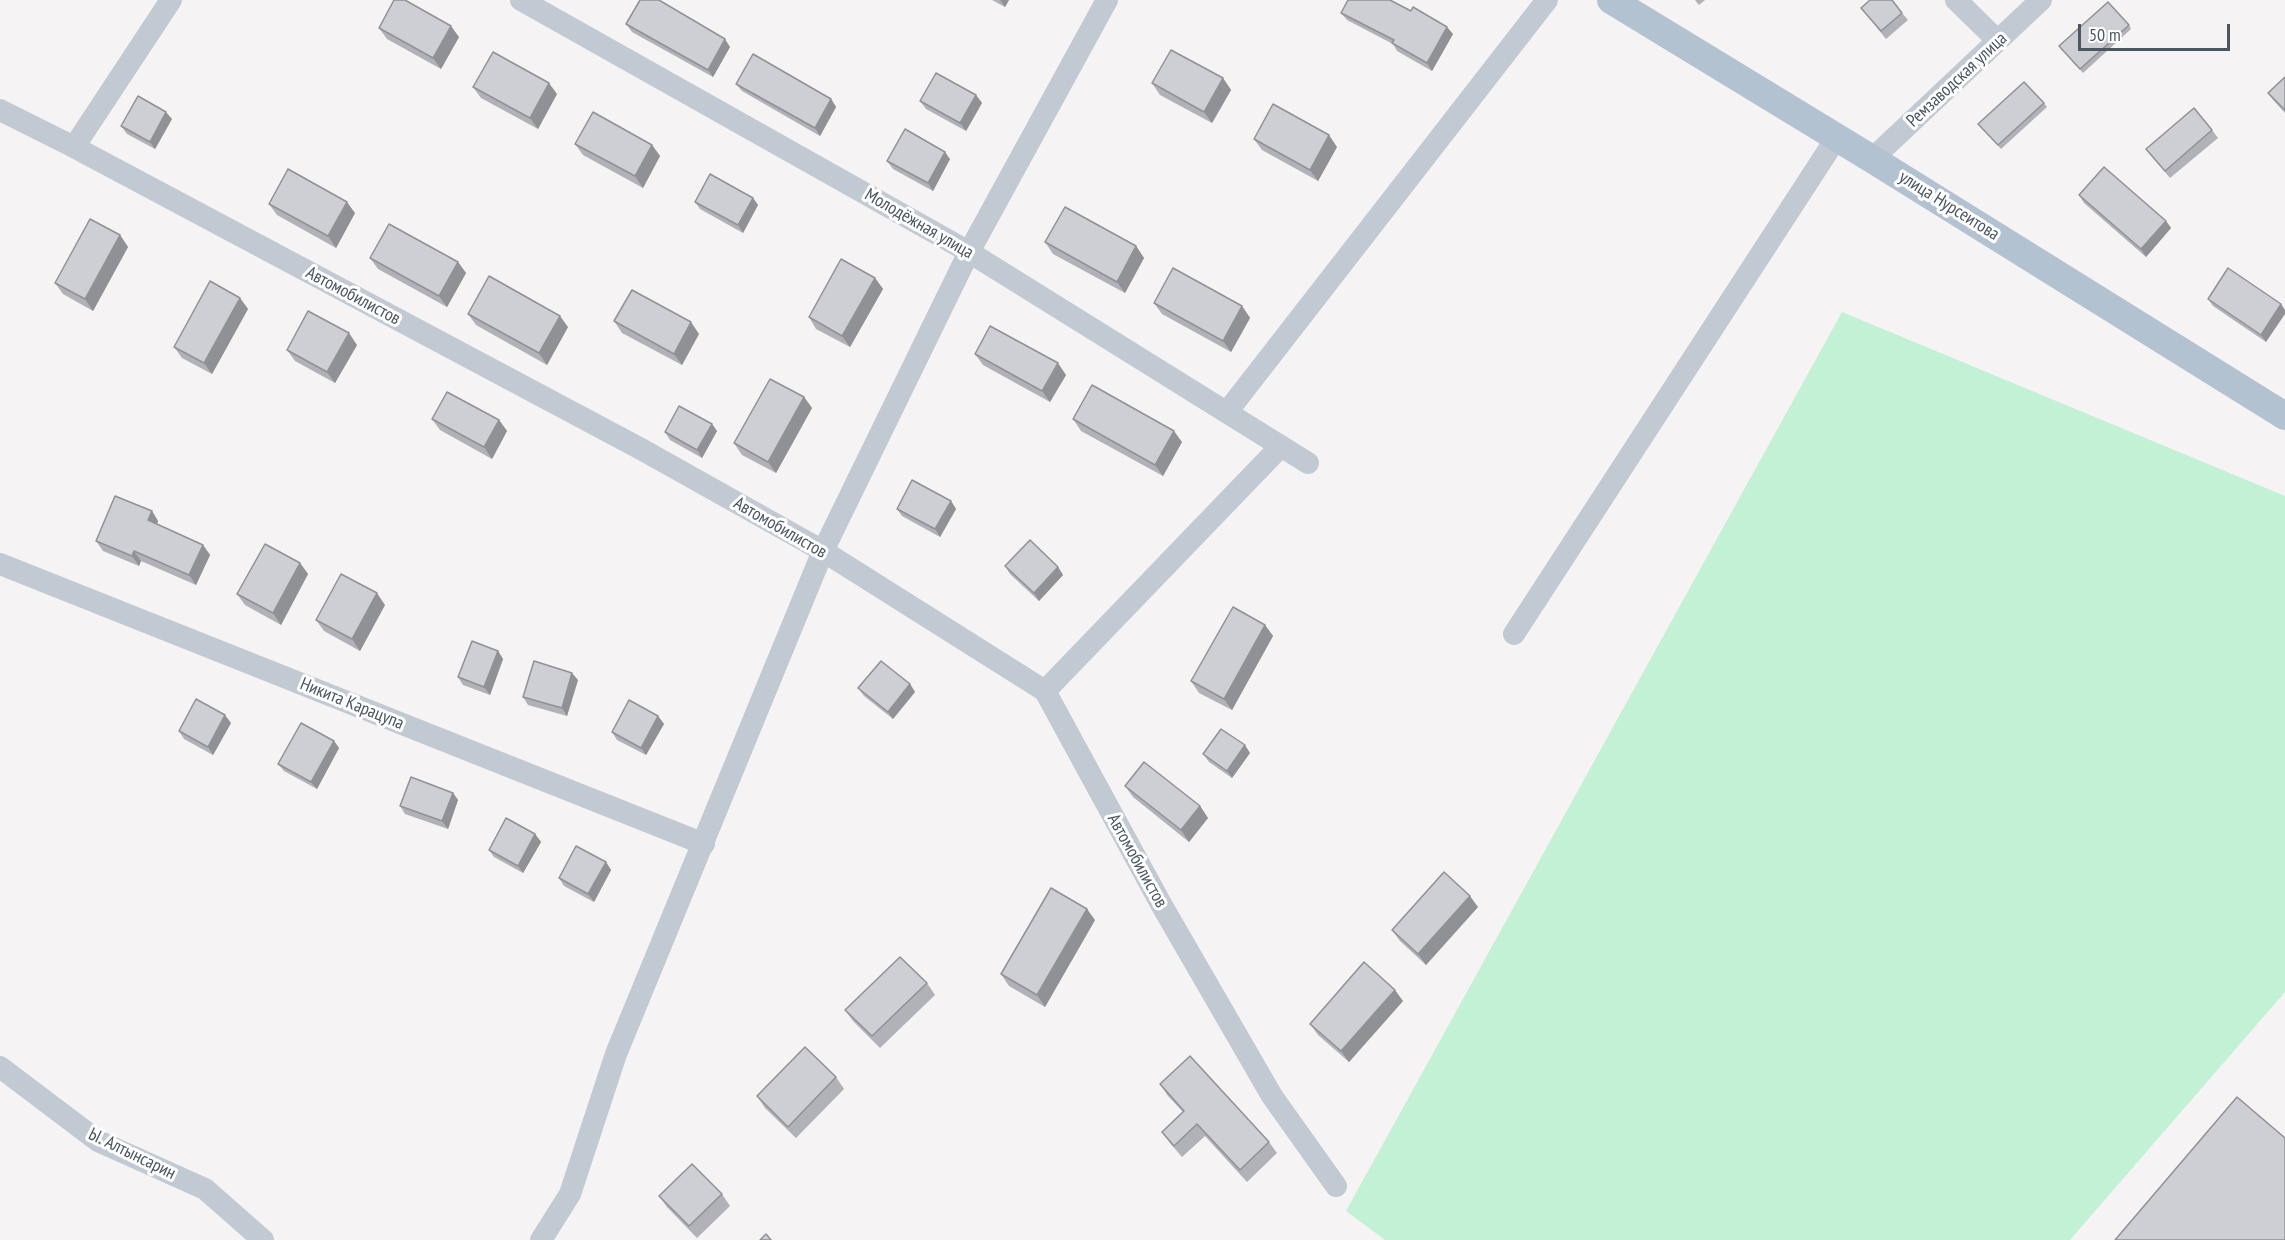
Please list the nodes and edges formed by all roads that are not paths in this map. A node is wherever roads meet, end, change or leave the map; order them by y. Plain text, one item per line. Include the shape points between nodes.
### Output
1 (171, 0) edge
2 (522, 0) edge
3 (1107, 0) edge
4 (1547, 0) edge
5 (1611, 0) edge
6 (1956, 0) edge
7 (2041, 0) edge
8 (1998, 41) junction
9 (0, 110) edge
10 (1836, 137) junction
11 (74, 147) junction
12 (1872, 159) junction
13 (969, 252) junction
14 (1227, 412) junction
15 (2285, 416) edge
16 (1281, 446) junction
17 (1308, 463) dead end
18 (823, 551) junction
19 (0, 564) edge
20 (1514, 634) dead end
21 (1045, 691) junction
22 (704, 844) junction
23 (0, 1067) edge
24 (1336, 1186) dead end
25 (263, 1240) edge
26 (541, 1240) edge

1 - 11 street
2 - 13 street, Молодёжная улица
3 - 13 street
4 - 14 street
5 - 10 main road, улица Нурсеитова
6 - 8 street
7 - 8 street, Ремзаводская улица
8 - 12 street, Ремзаводская улица
9 - 11 street, Автомобилистов
10 - 12 main road, улица Нурсеитова
10 - 20 street
11 - 18 street, Автомобилистов
12 - 15 main road, улица Нурсеитова
13 - 14 street, Молодёжная улица
13 - 18 street
14 - 16 street, Молодёжная улица
16 - 17 street, Молодёжная улица
16 - 21 street
18 - 21 street, Автомобилистов
18 - 22 street
19 - 22 street, Никита Карацупа
21 - 24 street, Автомобилистов via 1262,1078
22 - 26 street via 616,1054 570,1194
23 - 25 street, Ы. Алтынсарин via 98,1141 205,1189

